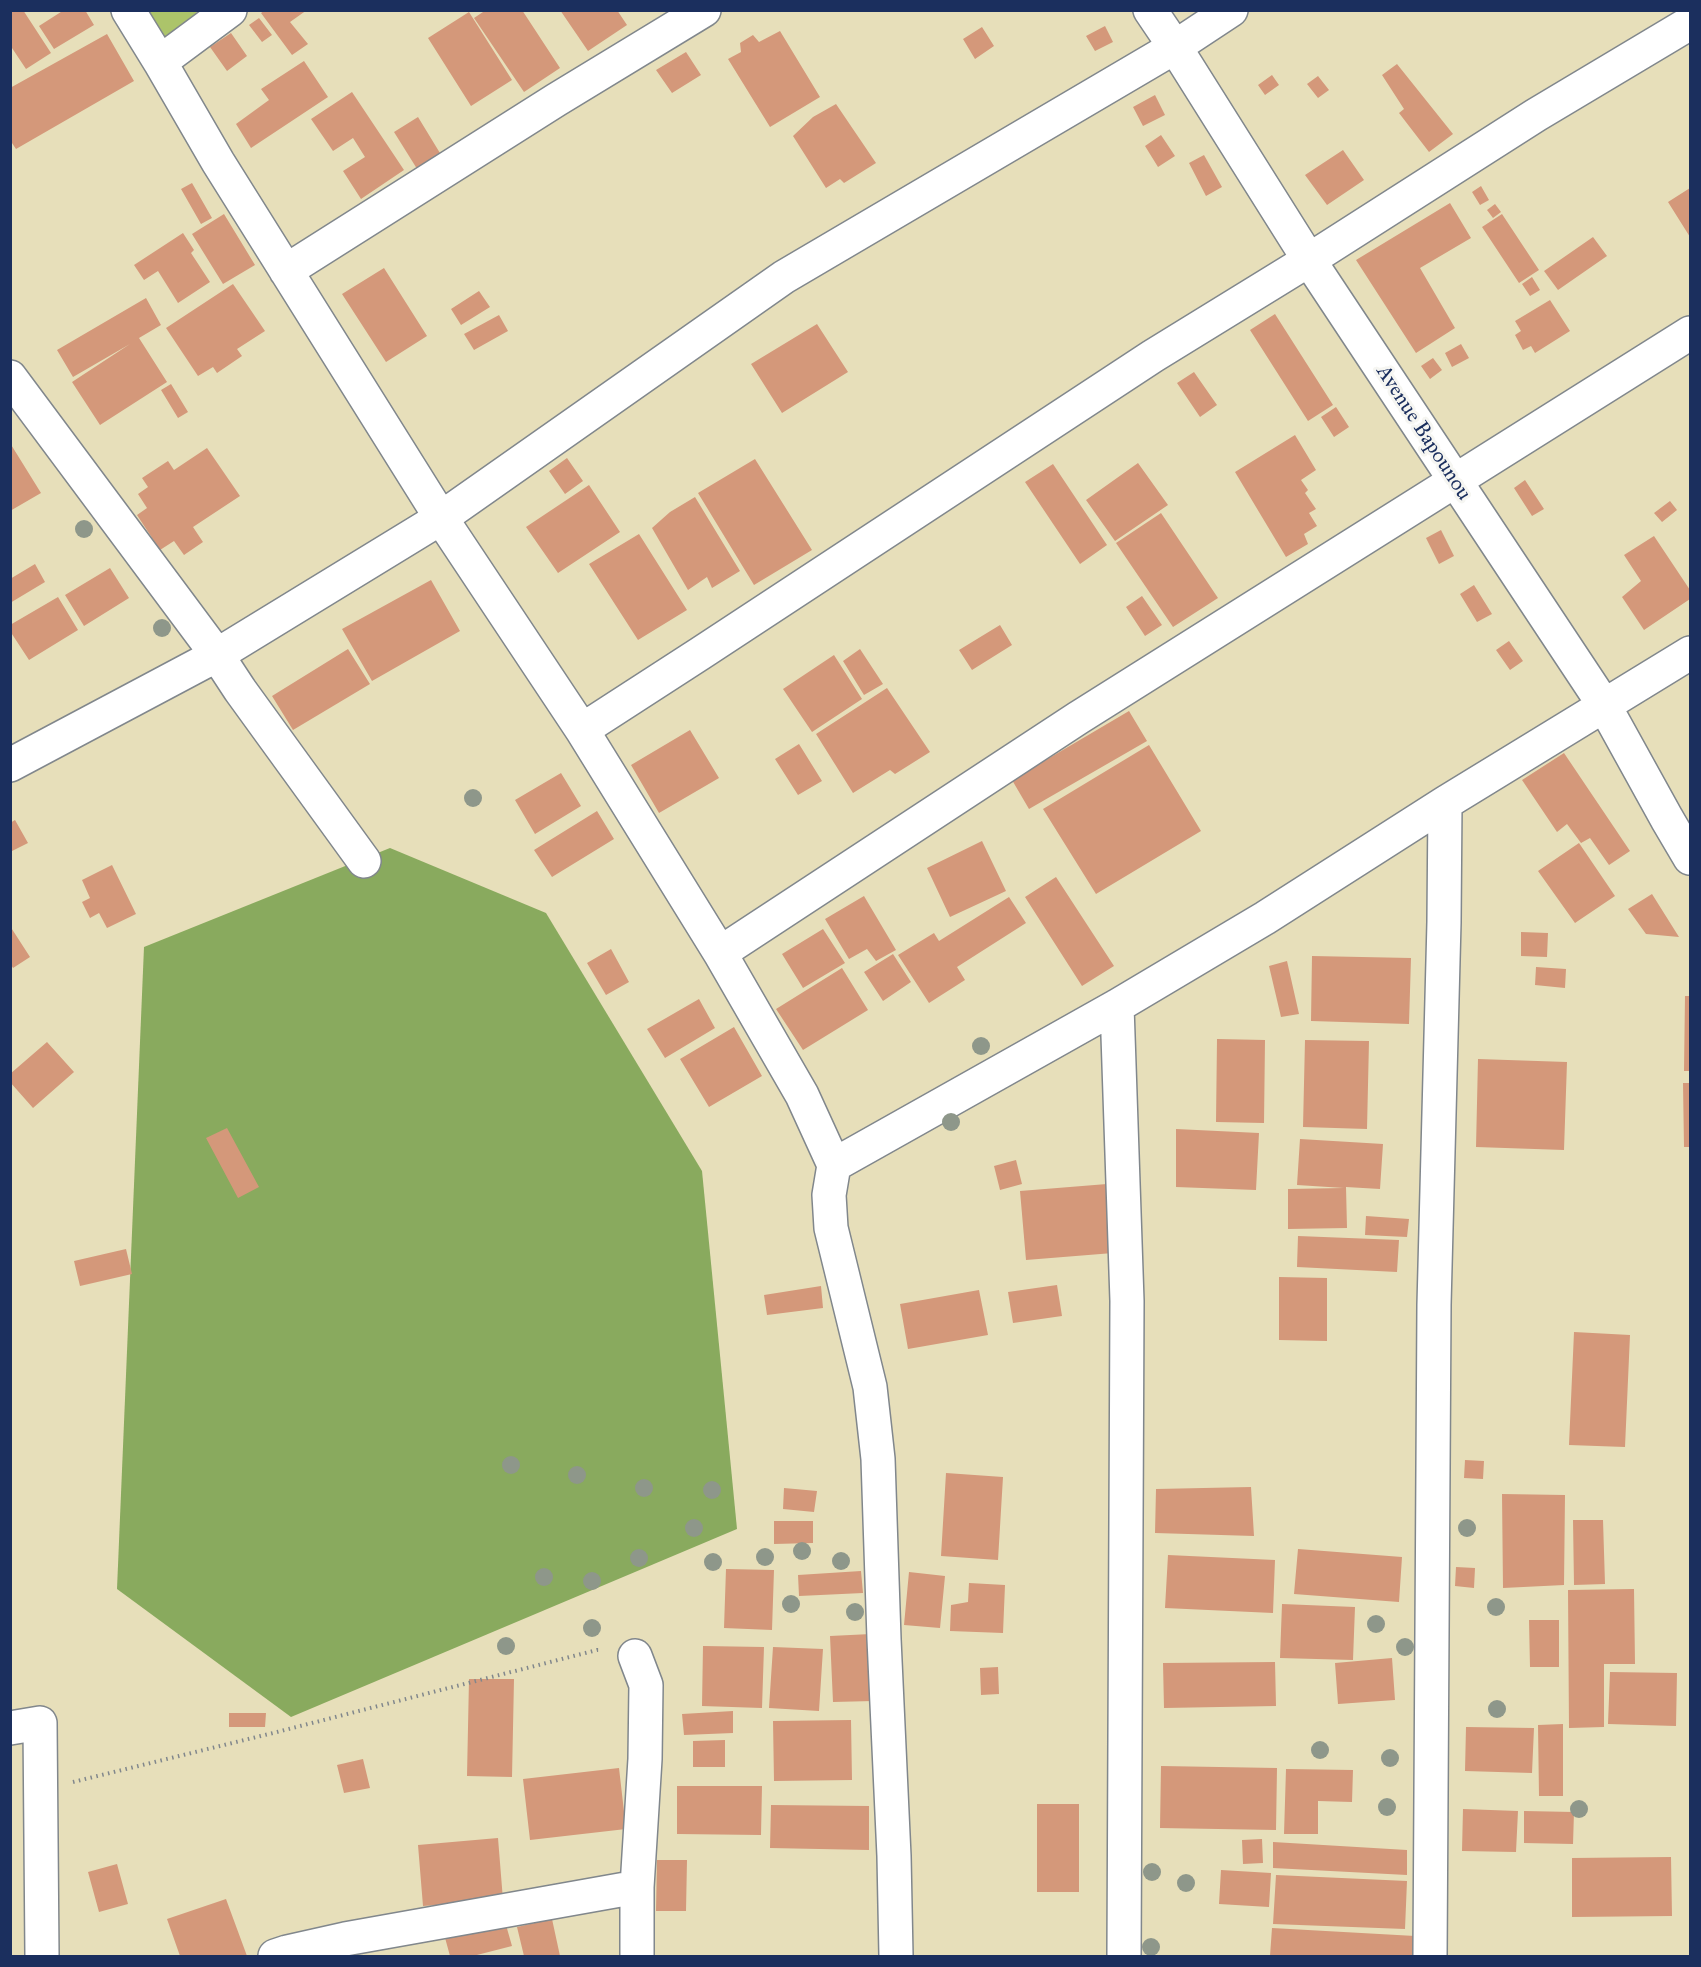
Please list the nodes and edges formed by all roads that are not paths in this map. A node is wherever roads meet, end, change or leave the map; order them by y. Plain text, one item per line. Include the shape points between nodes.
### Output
1 (128, 10) edge
2 (230, 10) edge
3 (704, 10) edge
4 (1150, 10) edge
5 (1231, 10) edge
6 (1690, 23) edge
7 (1175, 47) junction
8 (160, 62) junction
9 (1309, 260) junction
10 (286, 271) junction
11 (1690, 333) edge
12 (10, 377) edge
13 (1454, 482) junction
14 (441, 518) junction
15 (1690, 653) edge
16 (217, 655) junction
17 (1604, 705) junction
18 (582, 730) junction
19 (10, 765) edge
20 (1445, 803) junction
21 (1690, 858) edge
22 (364, 861) dead end
23 (720, 953) junction
24 (1117, 1006) junction
25 (834, 1165) junction
26 (635, 1656) road end
27 (10, 1728) edge
28 (637, 1887) junction
29 (42, 1956) edge
30 (275, 1956) edge
31 (637, 1956) edge
32 (896, 1956) edge
33 (1124, 1956) edge
34 (1430, 1956) edge

1 - 8 street
2 - 8 street
3 - 10 street
4 - 7 street, Avenue Bapounou
5 - 7 street
6 - 9 street via 1536,115
7 - 9 street, Avenue Bapounou
7 - 14 street via 784,277
8 - 10 street
9 - 13 street, Avenue Bapounou
9 - 18 street via 1153,356
10 - 14 street
11 - 13 street
12 - 16 street
13 - 17 street, Avenue Bapounou
13 - 23 street via 1078,718
14 - 16 street
14 - 18 street
15 - 17 street
16 - 19 street
16 - 22 street
17 - 20 street
17 - 21 street, Avenue Bapounou
18 - 23 street
20 - 24 street via 1265,918
20 - 34 street via 1434,1305
23 - 25 street via 802,1095
24 - 25 street
24 - 33 street via 1127,1301
25 - 32 street via 829,1195 831,1228 870,1387 878,1459
26 - 28 street via 646,1685
27 - 29 street via 40,1723
28 - 30 street via 345,1939
28 - 31 street

